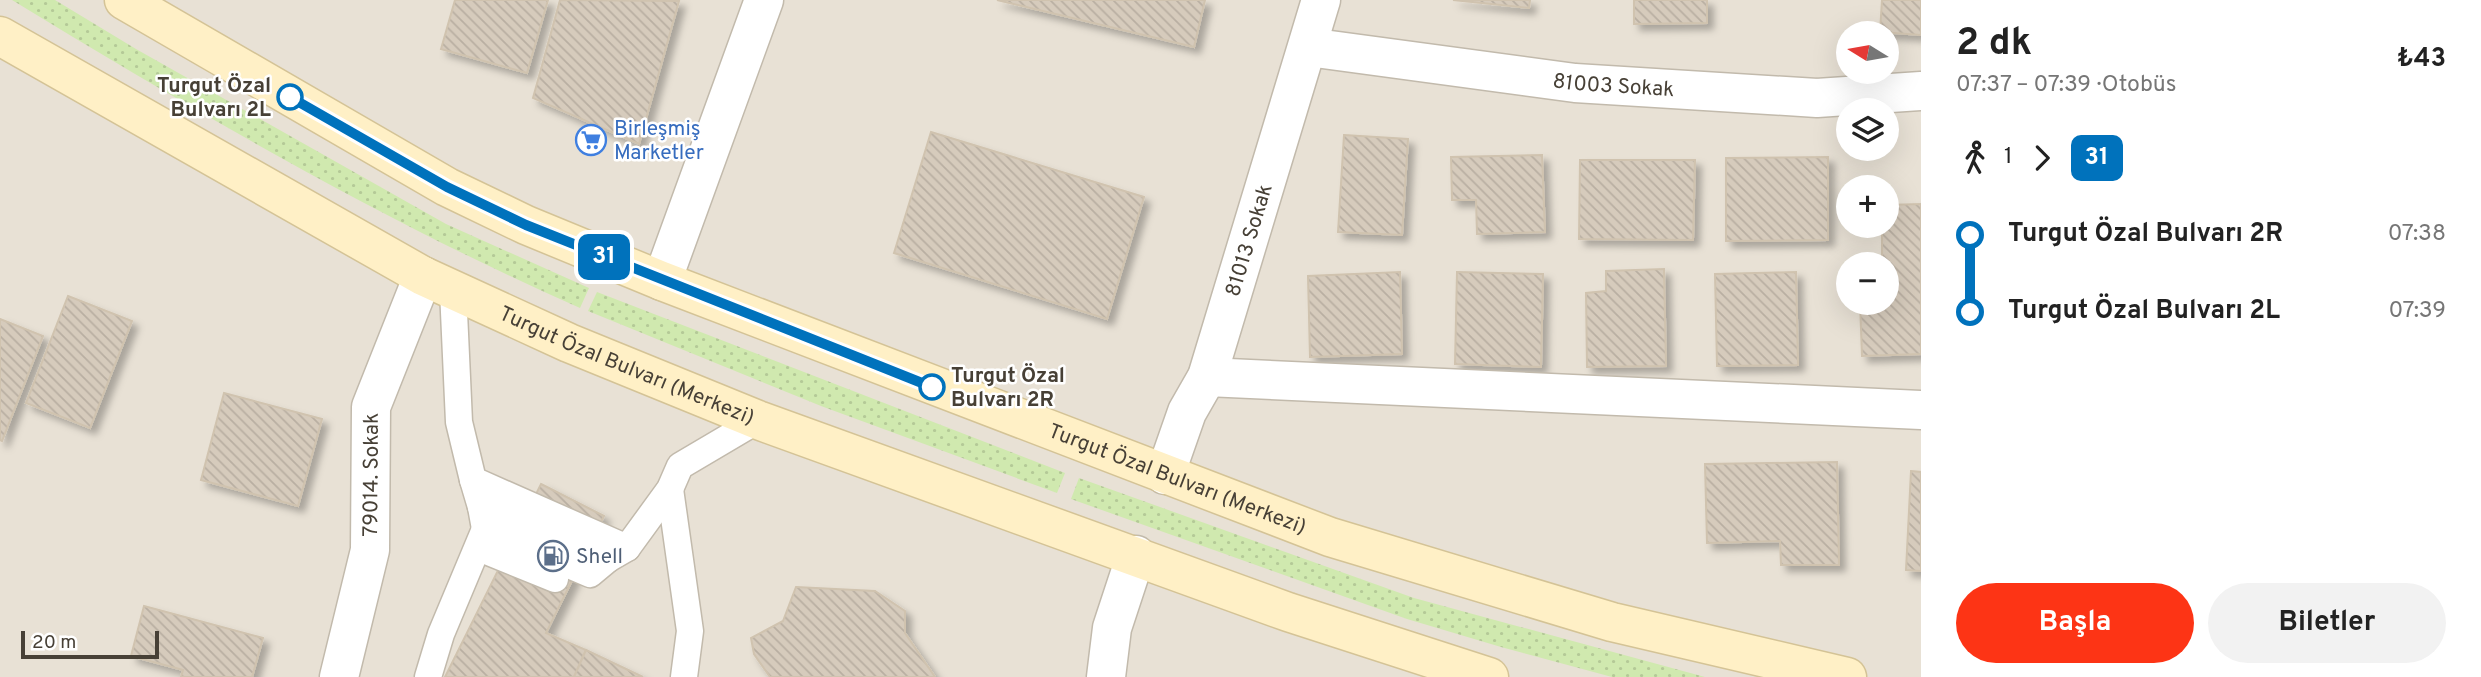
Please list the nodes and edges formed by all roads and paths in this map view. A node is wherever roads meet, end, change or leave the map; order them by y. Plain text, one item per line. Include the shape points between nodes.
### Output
1 (124, 0) edge
2 (764, 0) edge
3 (1321, 0) edge
4 (0, 36) edge
5 (1308, 47) junction
6 (1921, 91) edge
7 (662, 281) junction
8 (438, 283) junction
9 (1207, 377) junction
10 (1921, 410) edge
11 (758, 420) junction
12 (1165, 475) junction
13 (473, 480) junction
14 (670, 489) junction
15 (483, 518) junction
16 (1136, 555) junction
17 (608, 560) junction
18 (339, 677) edge
19 (428, 677) edge
20 (684, 677) edge
21 (1105, 677) edge
22 (1489, 677) edge
23 (1847, 677) edge

1 - 7 main road, Turgut Özal Bulvarı (Merkezi) via 447,187
2 - 7 street
3 - 5 street, 81013 Sokak
4 - 8 main road, Turgut Özal Bulvarı (Merkezi)
5 - 6 street, 81003 Sokak via 1575,83 1817,98
5 - 9 street, 81013 Sokak
7 - 12 main road, Turgut Özal Bulvarı (Merkezi)
8 - 11 main road, Turgut Özal Bulvarı (Merkezi) via 569,343
8 - 13 lane via 459,422
8 - 18 street, 79014. Sokak via 371,407 370,551
9 - 10 street
9 - 12 street, 81013 Sokak via 1187,412
11 - 14 lane via 680,466
11 - 16 main road, Turgut Özal Bulvarı (Merkezi)
12 - 23 main road, Turgut Özal Bulvarı (Merkezi) via 1432,570 1612,622
13 - 15 lane
13 - 17 lane
14 - 17 lane
14 - 20 lane via 690,631
15 - 17 lane
15 - 17 lane via 491,553 575,587
15 - 19 lane
16 - 21 street via 1112,628
16 - 22 main road, Turgut Özal Bulvarı (Merkezi) via 1314,621

